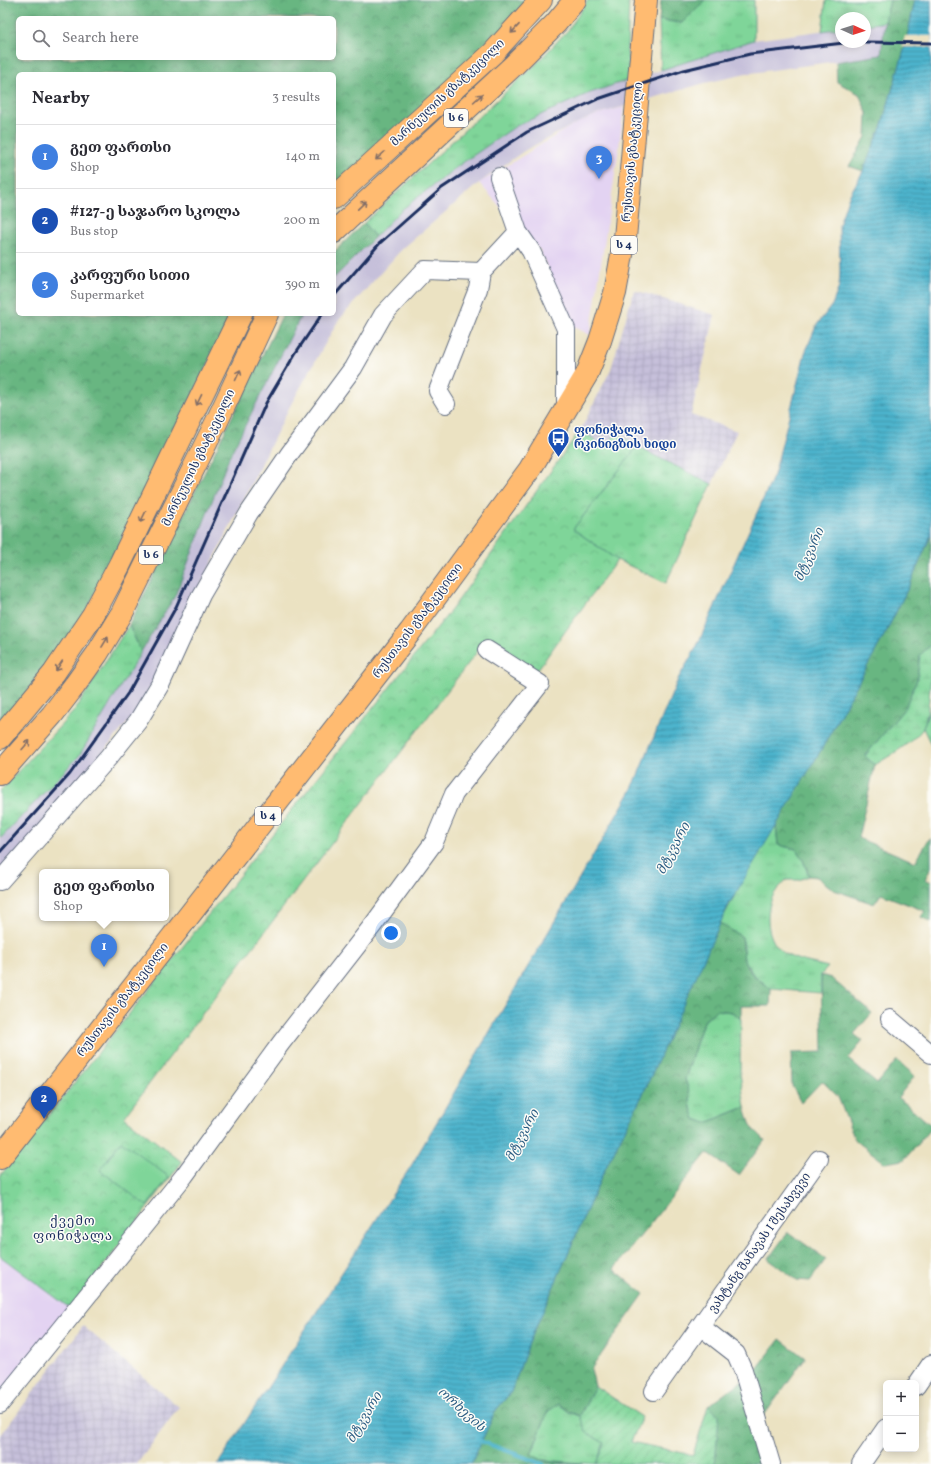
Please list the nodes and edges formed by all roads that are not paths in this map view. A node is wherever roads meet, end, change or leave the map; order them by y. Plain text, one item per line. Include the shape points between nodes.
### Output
1 (541, 0) edge
2 (575, 0) edge
3 (646, 0) edge
4 (499, 177) dead end
5 (336, 196) edge
6 (336, 230) edge
7 (518, 232) junction
8 (481, 272) junction
9 (240, 316) edge
10 (266, 316) edge
11 (446, 404) dead end
12 (566, 411) junction
13 (487, 650) dead end
14 (0, 738) edge
15 (0, 774) edge
16 (0, 881) edge
17 (890, 1019) dead end
18 (931, 1054) edge
19 (0, 1158) edge
20 (819, 1159) dead end
21 (700, 1326) junction
22 (931, 1364) edge
23 (919, 1382) edge
24 (654, 1391) dead end
25 (0, 1404) edge
26 (883, 1432) edge
27 (771, 1464) edge
28 (861, 1464) edge

1 -> 5 highway, მარნეულის გზატკეცილი / ს 6 via 493,53
6 -> 2 highway, მარნეულის გზატკეცილი / ს 6 via 514,65
3 - 12 highway, რუსთავის გზატკეცილი / ს 4 via 625,238 615,293 587,374
4 - 7 street
7 - 8 street
7 - 12 street via 531,251 566,329
8 - 11 street via 478,289 438,391
8 - 16 street via 425,270 383,315 353,368 290,452 249,513 202,595 161,683 138,721 109,758
9 -> 14 highway, მარნეულის გზატკეცილი / ს 6 via 93,615 54,673
15 -> 10 highway, მარნეულის გზატკეცილი / ს 6 via 76,685 122,613
12 - 19 highway, რუსთავის გზატკეცილი / ს 4 via 530,470 410,632
13 - 25 street via 540,684 454,794 434,842 373,925 281,1043 184,1176
17 - 18 street
20 - 21 street, ვახტანგ შანავას I შესახვევი
21 - 24 street, ვახტანგ შანავას I შესახვევი
21 - 27 street via 736,1354
22 - 23 street
26 - 28 street

